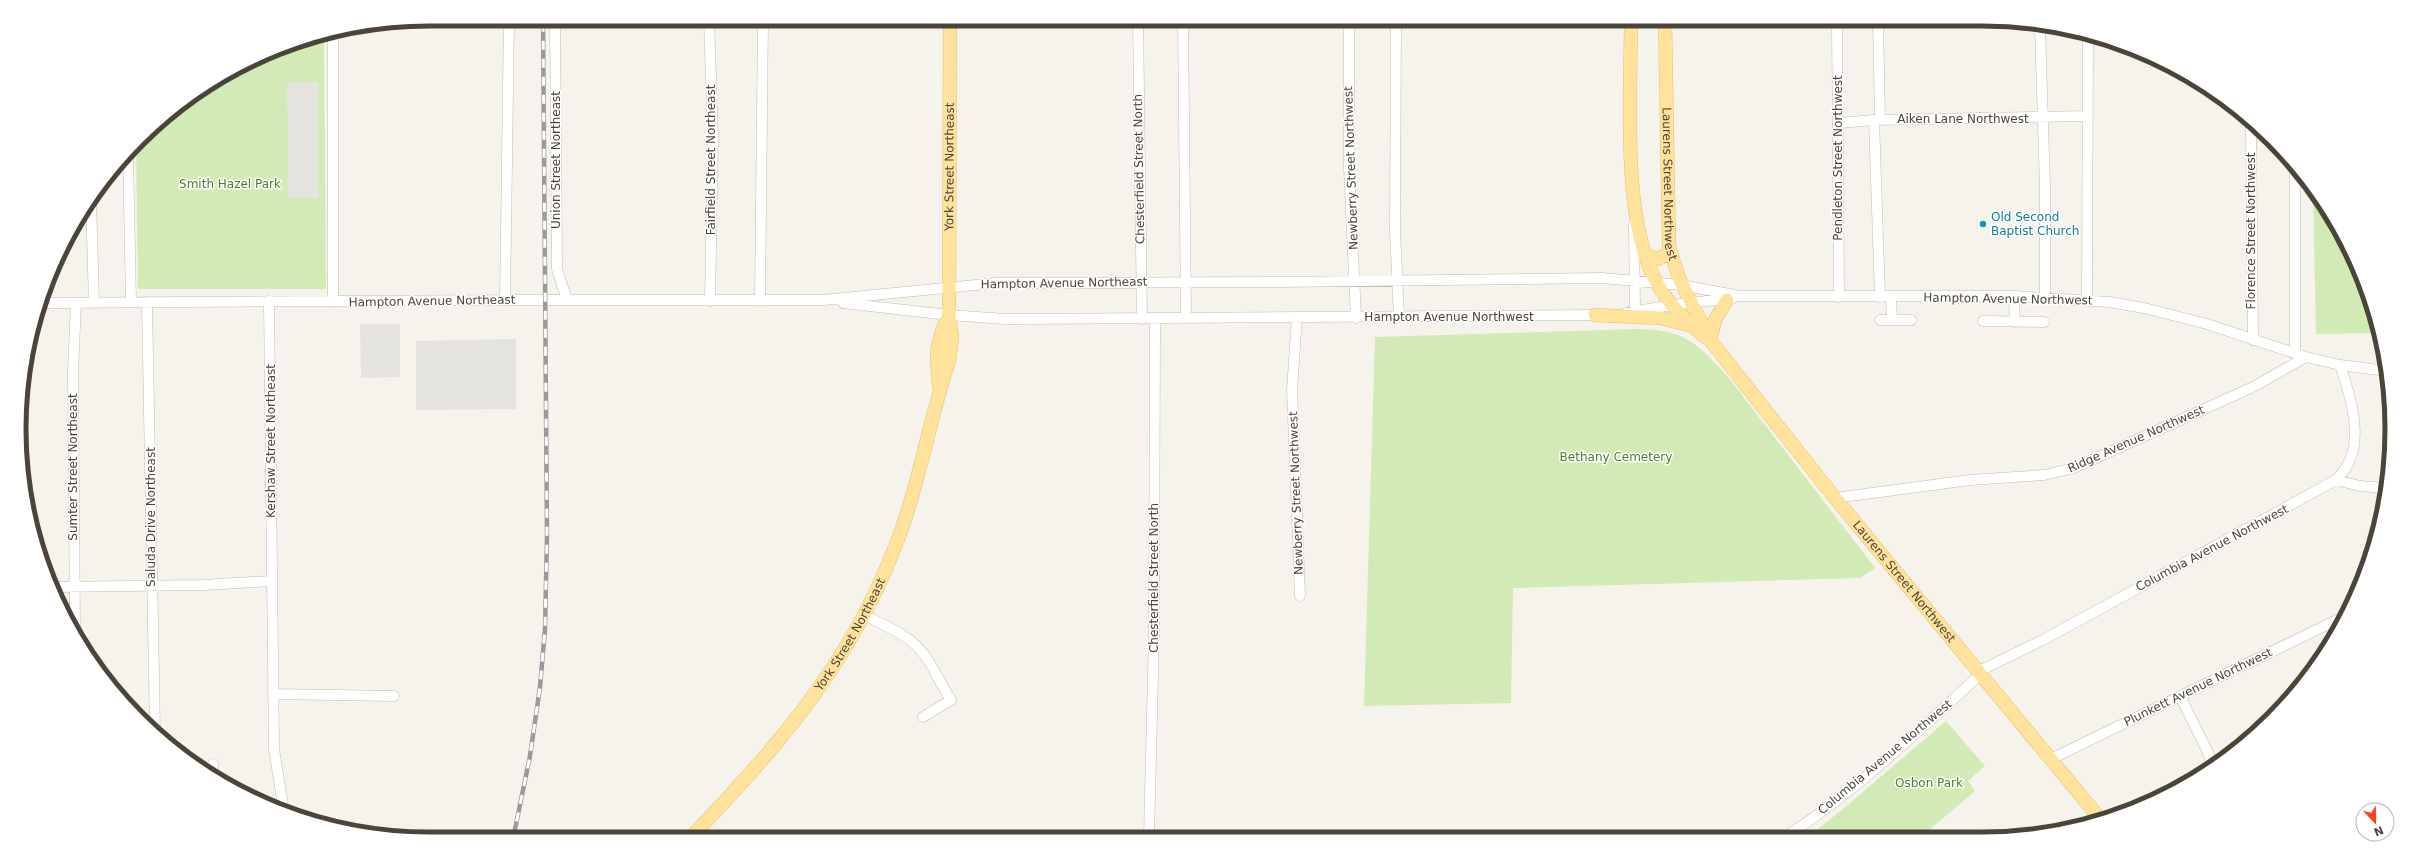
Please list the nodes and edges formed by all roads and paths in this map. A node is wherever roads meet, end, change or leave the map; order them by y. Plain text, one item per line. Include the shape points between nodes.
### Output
1 (509, 26) edge
2 (555, 26) edge
3 (710, 26) edge
4 (763, 26) edge
5 (950, 26) edge
6 (1138, 26) edge
7 (1183, 26) edge
8 (1348, 26) edge
9 (1396, 26) edge
10 (1631, 26) edge
11 (1665, 26) edge
12 (1837, 26) edge
13 (1878, 26) edge
14 (2040, 30) edge
15 (333, 38) edge
16 (2088, 41) edge
17 (2088, 116) junction
18 (2042, 118) junction
19 (1877, 120) junction
20 (1839, 123) junction
21 (2251, 129) edge
22 (128, 161) edge
23 (2295, 175) edge
24 (91, 209) edge
25 (1635, 211) junction
26 (1671, 253) junction
27 (1646, 255) junction
28 (1397, 280) junction
29 (1633, 280) junction
30 (1355, 281) junction
31 (1141, 282) junction
32 (1186, 282) junction
33 (1656, 283) junction
34 (1681, 285) junction
35 (950, 287) junction
36 (1740, 296) junction
37 (2014, 296) junction
38 (1839, 297) junction
39 (1880, 297) junction
40 (1891, 297) junction
41 (2045, 297) junction
42 (505, 300) junction
43 (567, 300) junction
44 (823, 300) junction
45 (1727, 300) junction
46 (2087, 300) junction
47 (269, 301) junction
48 (710, 301) junction
49 (760, 301) junction
50 (131, 302) junction
51 (147, 302) junction
52 (333, 302) junction
53 (46, 303) edge
54 (76, 303) junction
55 (94, 303) junction
56 (1690, 303) junction
57 (1672, 305) junction
58 (1635, 311) junction
59 (949, 315) junction
60 (1595, 315) junction
61 (1297, 317) junction
62 (1399, 317) junction
63 (1155, 318) junction
64 (1186, 318) junction
65 (1356, 318) junction
66 (1142, 319) junction
67 (1880, 320) dead end
68 (1892, 320) junction
69 (1911, 320) dead end
70 (1983, 321) dead end
71 (2015, 322) junction
72 (2044, 322) dead end
73 (1692, 326) junction
74 (1710, 340) junction
75 (2253, 340) junction
76 (2295, 353) junction
77 (2306, 357) junction
78 (2340, 365) junction
79 (2381, 370) edge
80 (2336, 480) junction
81 (2381, 488) edge
82 (1835, 498) junction
83 (271, 581) junction
84 (151, 585) junction
85 (59, 587) edge
86 (74, 587) junction
87 (1300, 596) dead end
88 (864, 615) junction
89 (75, 620) edge
90 (2334, 621) edge
91 (1980, 673) junction
92 (273, 694) junction
93 (394, 696) dead end
94 (2180, 696) junction
95 (923, 717) dead end
96 (155, 724) edge
97 (2051, 759) junction
98 (2212, 760) edge
99 (213, 764) dead end
100 (213, 769) edge
101 (283, 804) edge
102 (2097, 815) edge
103 (696, 832) edge
104 (1149, 832) edge
105 (1793, 832) edge

1 - 42 street
2 - 43 street, Union Street Northeast via 557,270
3 - 48 street, Fairfield Street Northeast via 713,137
4 - 49 street
5 - 35 main road, York Street Northeast
6 - 31 street, Chesterfield Street North
7 - 32 street
8 - 30 street, Newberry Street Northwest via 1349,167
9 - 28 street via 1394,160
10 - 25 main road, Laurens Street Northwest via 1631,130
11 - 26 main road, Laurens Street Northwest
12 - 20 street, Pendleton Street Northwest
13 - 19 street
14 - 18 street
15 - 52 street
16 - 17 street
17 - 18 street, Aiken Lane Northwest
17 - 46 street
18 - 19 street, Aiken Lane Northwest
18 - 41 street
19 - 20 street, Aiken Lane Northwest
19 - 39 street
20 - 38 street, Pendleton Street Northwest
21 - 75 street, Florence Street Northwest
22 - 50 street
23 - 76 street
24 - 55 street
25 - 27 main road, Laurens Street Northwest via 1639,237
25 - 29 street, Laurens Street Northwest
26 - 27 main road via 1656,259
26 - 34 main road, Laurens Street Northwest
27 - 33 main road, Laurens Street Northwest
28 - 29 street, Hampton Avenue Northwest
28 - 30 street, Hampton Avenue Northwest
28 - 62 street
29 - 33 street, Hampton Avenue Northwest
29 - 58 street, Laurens Street Northwest
30 - 32 street, Hampton Avenue Northwest
30 - 65 street, Newberry Street Northwest
31 - 32 street, Hampton Avenue Northeast
31 - 35 street, Hampton Avenue Northeast via 996,282
31 - 66 street, Chesterfield Street North
32 - 64 street
33 - 34 street, Hampton Avenue Northwest
33 - 57 main road, Laurens Street Northwest
34 - 36 street, Hampton Avenue Northwest
34 - 56 main road, Laurens Street Northwest
35 - 44 street, Hampton Avenue Northeast
35 - 59 main road, York Street Northeast
36 - 38 street, Hampton Avenue Northwest
36 - 45 street, Hampton Avenue Northwest
37 - 40 street, Hampton Avenue Northwest
37 - 41 street, Hampton Avenue Northwest
37 - 71 street
38 - 39 street, Hampton Avenue Northwest
39 - 40 street, Hampton Avenue Northwest
40 - 68 street
41 - 46 street, Hampton Avenue Northwest
42 - 43 street, Hampton Avenue Northeast
42 - 52 street, Hampton Avenue Northeast
43 - 48 street, Hampton Avenue Northeast
44 - 49 street, Hampton Avenue Northeast
44 - 59 street, Hampton Avenue Northeast
45 - 56 street, Hampton Avenue Northwest
45 - 74 main road via 1715,320
46 - 75 street, Hampton Avenue Northwest via 2144,308 2207,324
47 - 51 street, Hampton Avenue Northeast
47 - 52 street, Hampton Avenue Northeast
47 - 83 street, Kershaw Street Northeast
48 - 49 street, Hampton Avenue Northeast
50 - 51 street, Hampton Avenue Northeast
50 - 55 street, Hampton Avenue Northeast
51 - 84 street, Saluda Drive Northeast
53 - 54 street, Hampton Avenue Northeast
54 - 55 street, Hampton Avenue Northeast
54 - 86 street, Sumter Street Northeast via 73,372
56 - 57 street, Hampton Avenue Northwest
56 - 74 main road, Laurens Street Northwest
57 - 58 street, Hampton Avenue Northwest
57 - 73 main road, Laurens Street Northwest
58 - 60 street, Hampton Avenue Northwest via 1620,315
59 - 66 street, Hampton Avenue Northeast via 1005,319
59 - 88 main road, York Street Northeast via 938,341 936,359 939,392 906,513 893,552
60 - 62 street, Hampton Avenue Northwest
60 - 73 main road via 1660,318
61 - 64 street, Hampton Avenue Northwest
61 - 65 street, Hampton Avenue Northwest
61 - 87 street, Newberry Street Northwest via 1292,390
62 - 65 street, Hampton Avenue Northwest
63 - 64 street, Hampton Avenue Northwest
63 - 66 street, Hampton Avenue Northeast
63 - 104 street, Chesterfield Street North via 1154,634
67 - 68 street
68 - 69 street
70 - 71 street
71 - 72 street
73 - 74 main road, Laurens Street Northwest
74 - 82 main road, Laurens Street Northwest
75 - 76 street, Hampton Avenue Northwest
76 - 77 street, Hampton Avenue Northwest
77 - 78 street, Hampton Avenue Northwest
77 - 82 street, Ridge Avenue Northwest via 2253,387 2074,468 2044,475 1963,480
78 - 79 street, Hampton Avenue Northwest
78 - 80 street, Columbia Avenue Northwest via 2350,400 2356,444 2348,467
80 - 81 street
80 - 91 street, Columbia Avenue Northwest
82 - 91 main road, Laurens Street Northwest
83 - 84 street
83 - 92 street, Kershaw Street Northeast
84 - 86 street
84 - 96 street, Saluda Drive Northeast
85 - 86 street
86 - 89 street, Sumter Street Northeast
88 - 95 street via 898,633 917,647 951,700
88 - 103 main road, York Street Northeast via 836,664 800,716 760,765
90 - 94 street, Plunkett Avenue Northwest
91 - 97 main road, Laurens Street Northwest
91 - 105 street, Columbia Avenue Northwest via 1869,774
92 - 93 street
92 - 101 street via 275,757
94 - 97 street, Plunkett Avenue Northwest
94 - 98 street
97 - 102 main road, Laurens Street Northwest
99 - 100 street

